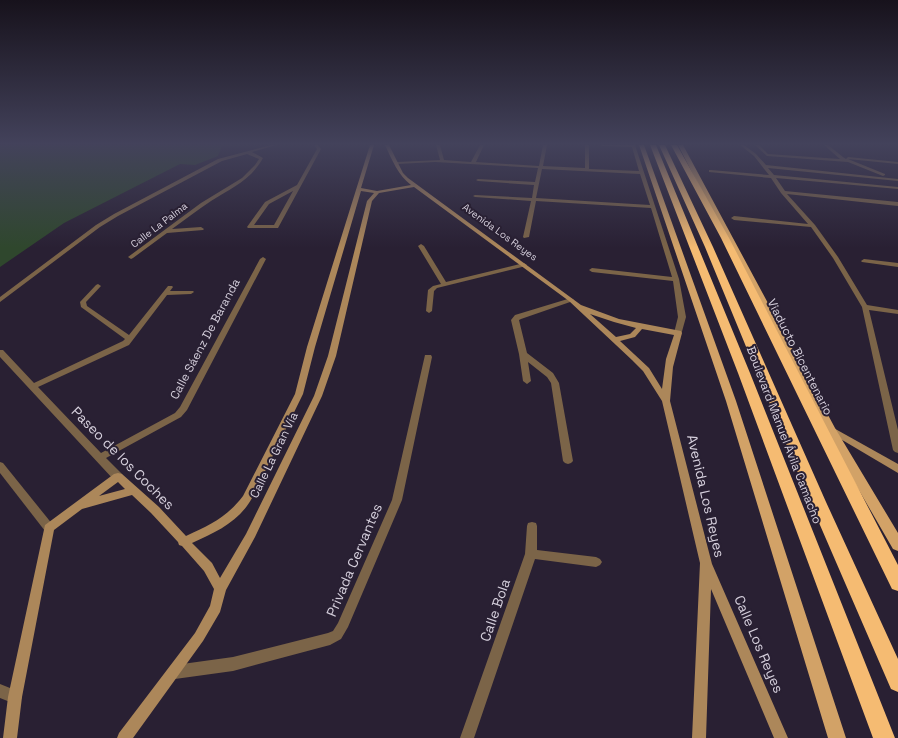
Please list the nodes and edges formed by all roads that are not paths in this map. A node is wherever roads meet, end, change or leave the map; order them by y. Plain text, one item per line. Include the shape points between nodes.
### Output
1 (183, 179) edge
2 (242, 179) edge
3 (303, 179) edge
4 (361, 179) edge
5 (407, 179) edge
6 (538, 179) edge
7 (644, 179) edge
8 (648, 179) edge
9 (667, 179) edge
10 (678, 179) edge
11 (693, 179) edge
12 (698, 179) edge
13 (774, 179) edge
14 (790, 179) edge
15 (478, 180) dead end
16 (537, 184) junction
17 (299, 186) junction
18 (414, 186) junction
19 (898, 188) edge
20 (358, 189) junction
21 (377, 192) junction
22 (783, 192) junction
23 (476, 196) dead end
24 (533, 199) junction
25 (898, 204) edge
26 (653, 207) junction
27 (734, 218) dead end
28 (814, 226) junction
29 (201, 229) dead end
30 (165, 231) junction
31 (526, 237) dead end
32 (420, 246) dead end
33 (131, 258) dead end
34 (263, 259) dead end
35 (864, 261) dead end
36 (524, 265) junction
37 (898, 265) edge
38 (592, 270) dead end
39 (676, 279) junction
40 (444, 284) junction
41 (98, 286) dead end
42 (191, 292) dead end
43 (0, 300) edge
44 (571, 300) junction
45 (865, 307) junction
46 (429, 310) dead end
47 (898, 312) edge
48 (640, 327) junction
49 (678, 333) junction
50 (130, 339) junction
51 (613, 339) junction
52 (0, 352) edge
53 (523, 354) junction
54 (428, 357) dead end
55 (527, 381) dead end
56 (34, 386) junction
57 (666, 401) junction
58 (829, 428) junction
59 (898, 450) edge
60 (99, 458) junction
61 (568, 461) dead end
62 (0, 466) edge
63 (898, 469) edge
64 (118, 477) junction
65 (134, 491) junction
66 (78, 507) junction
67 (532, 526) dead end
68 (49, 528) junction
69 (183, 542) junction
70 (898, 545) edge
71 (531, 554) junction
72 (596, 562) dead end
73 (706, 563) junction
74 (898, 584) edge
75 (220, 589) junction
76 (175, 672) junction
77 (898, 682) edge
78 (0, 691) edge
79 (15, 697) junction
80 (10, 738) edge
81 (124, 738) edge
82 (468, 738) edge
83 (700, 738) edge
84 (782, 738) edge
85 (837, 738) edge
86 (884, 738) edge

1 - 43 street via 107,220
2 - 30 street, Calle La Palma
3 - 17 street
4 - 20 street, Calle La Gran Vía
5 - 18 street, Avenida Los Reyes
6 - 16 street
7 - 26 street
8 - 85 main road via 731,402
9 - 86 highway, Boulevard Manuel Ávila Camacho
10 - 77 highway, Boulevard Manuel Ávila Camacho via 710,246 818,502
11 - 74 highway, Viaducto Bicentenario via 725,238
12 - 58 main road
13 - 22 street
14 - 19 street
15 - 16 street
16 - 24 street
17 - 17 street via 276,227 250,227 266,203
18 - 21 street
18 - 36 street, Avenida Los Reyes
20 - 21 street
20 - 69 street, Calle La Gran Vía via 299,394 248,498 240,510 229,519
21 - 75 street, Calle La Gran Vía via 370,201 332,356 318,396 250,537
22 - 25 street
22 - 28 street
23 - 24 street
24 - 26 street
24 - 31 street
26 - 39 street
27 - 28 street
28 - 45 street
29 - 30 street
30 - 33 street, Calle La Palma
32 - 40 street
34 - 60 street, Calle Sáenz De Baranda via 184,408 178,415
35 - 37 street
36 - 40 street
36 - 44 street, Avenida Los Reyes
38 - 39 street
39 - 49 street via 682,317
40 - 46 street via 431,290
41 - 50 street via 83,302 84,307
42 - 50 street via 168,290
44 - 48 street, Avenida Los Reyes via 598,313
44 - 51 street, Avenida Los Reyes
44 - 53 street via 518,317 516,323
45 - 47 street
45 - 59 street
48 - 49 street, Avenida Los Reyes
48 - 51 street via 631,336
49 - 57 street via 670,352
50 - 56 street
51 - 57 street, Avenida Los Reyes via 646,370
52 - 56 street, Paseo de los Coches
53 - 55 street
53 - 61 street via 550,376 554,384
54 - 76 street, Privada Cervantes via 397,500 337,635 233,664
56 - 60 street, Paseo de los Coches
57 - 73 street, Avenida Los Reyes
58 - 63 street
58 - 70 main road
60 - 64 street, Paseo de los Coches
62 - 68 street
64 - 65 street, Paseo de los Coches
64 - 66 street
65 - 66 street
65 - 69 street, Paseo de los Coches
66 - 68 street
67 - 71 street, Calle Bola
68 - 79 street
69 - 75 street, Paseo de los Coches via 208,567
71 - 72 street
71 - 82 street, Calle Bola
73 - 83 street, Avenida Los Reyes
73 - 84 street, Calle Los Reyes
75 - 76 street, Calle La Gran Vía via 216,608
76 - 81 street, Calle La Gran Vía
78 - 79 street
79 - 80 street

